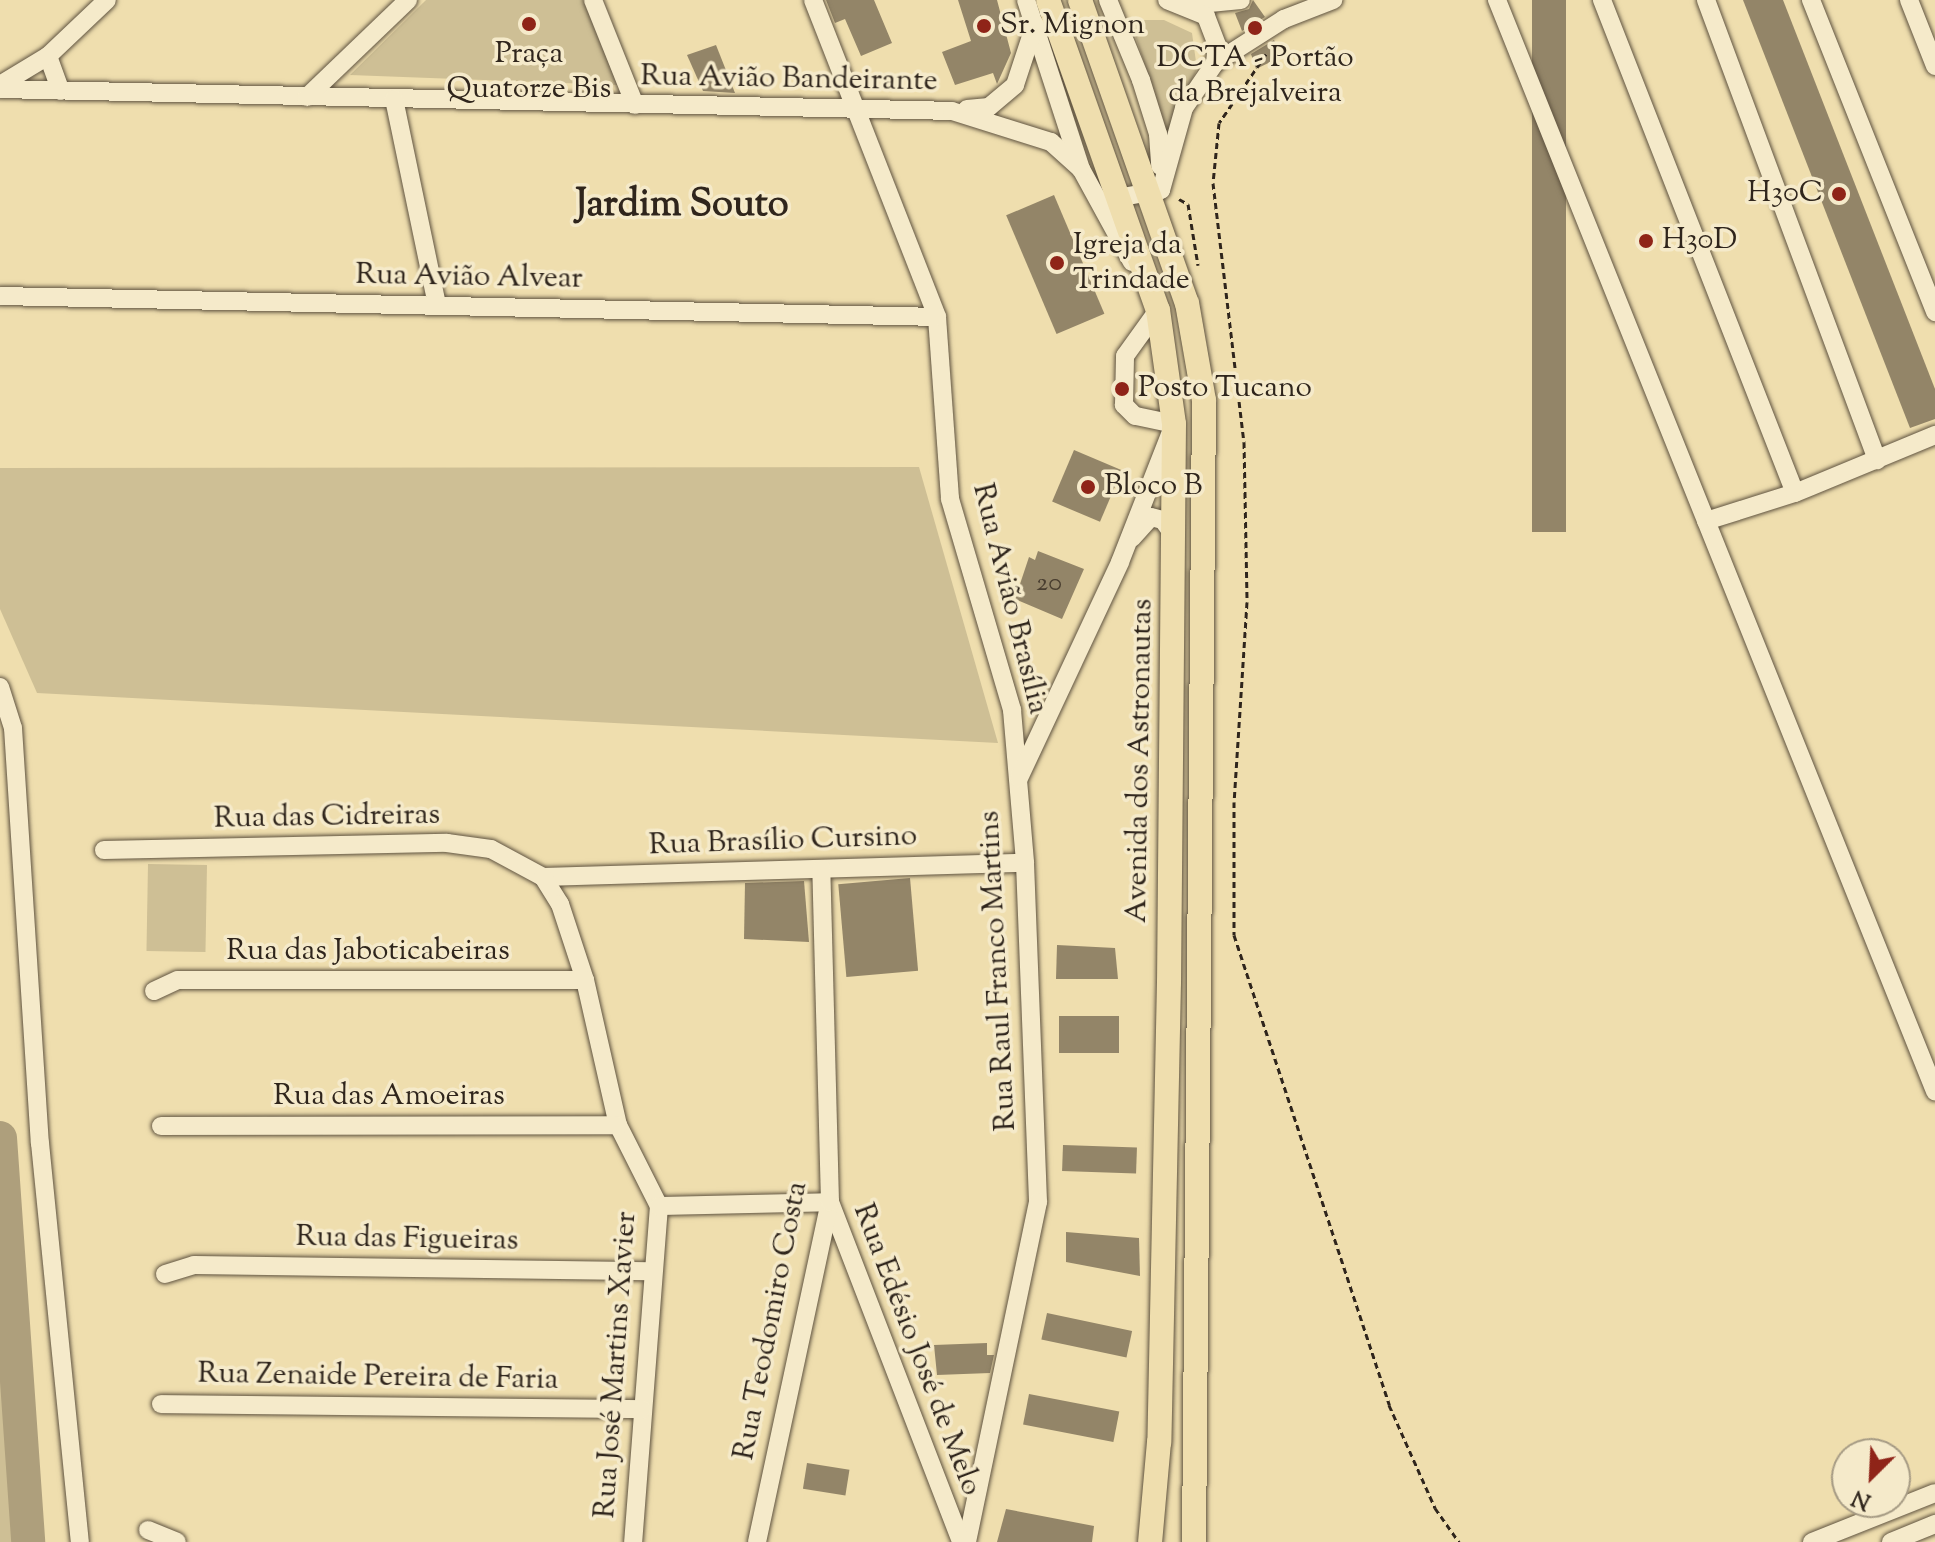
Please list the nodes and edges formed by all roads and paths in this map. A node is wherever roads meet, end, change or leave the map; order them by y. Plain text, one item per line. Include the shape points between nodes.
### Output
1 (107, 0) edge
2 (408, 0) edge
3 (593, 0) edge
4 (813, 0) edge
5 (1026, 0) edge
6 (1048, 0) edge
7 (1080, 0) edge
8 (1108, 0) edge
9 (1241, 0) edge
10 (1277, 0) edge
11 (1333, 0) edge
12 (1497, 0) edge
13 (1602, 0) edge
14 (1706, 0) edge
15 (1811, 0) edge
16 (1909, 0) edge
17 (1175, 2) edge
18 (1284, 19) junction
19 (1035, 24) junction
20 (48, 56) junction
21 (1215, 63) junction
22 (1935, 66) edge
23 (0, 87) edge
24 (61, 91) junction
25 (307, 97) junction
26 (394, 99) junction
27 (635, 105) junction
28 (859, 109) junction
29 (952, 111) junction
30 (1081, 169) junction
31 (1155, 191) junction
32 (1109, 199) junction
33 (0, 296) edge
34 (437, 305) junction
35 (1158, 310) junction
36 (1935, 312) edge
37 (937, 317) junction
38 (1174, 424) junction
39 (1935, 435) edge
40 (1877, 460) junction
41 (1795, 493) junction
42 (1706, 521) junction
43 (1176, 542) junction
44 (1120, 562) junction
45 (0, 687) edge
46 (1017, 781) junction
47 (104, 850) dead end
48 (1025, 863) junction
49 (821, 869) junction
50 (543, 877) junction
51 (585, 980) junction
52 (154, 991) dead end
53 (1935, 1091) edge
54 (618, 1125) junction
55 (161, 1126) dead end
56 (830, 1202) junction
57 (659, 1206) junction
58 (650, 1271) junction
59 (165, 1274) dead end
60 (161, 1404) dead end
61 (642, 1409) junction
62 (1935, 1493) edge
63 (1935, 1524) edge
64 (148, 1530) dead end
65 (80, 1542) edge
66 (177, 1542) edge
67 (633, 1542) edge
68 (757, 1542) edge
69 (964, 1542) edge
70 (1150, 1542) edge
71 (1194, 1542) edge
72 (1459, 1542) edge
73 (1812, 1542) edge
74 (1891, 1542) edge

1 - 20 street
2 - 25 street
3 - 27 street
4 - 28 street, Rua Avião Brasília
5 - 19 street
6 - 32 main road, Avenida dos Astronautas
7 - 31 main road, Avenida dos Astronautas
8 - 31 street via 1158,134
9 - 17 street via 1208,7
10 - 18 street
11 - 18 street
12 - 42 street
13 - 41 street
14 - 40 street
15 - 36 street
16 - 22 street
17 - 21 street via 1206,16 1217,45
18 - 21 street
18 - 72 path via 1219,123 1213,183 1244,442 1247,602 1234,802 1234,935 1389,1405 1435,1508
19 - 29 street via 1021,71 1003,99 989,107
19 - 30 street
20 - 23 street
20 - 24 street
21 - 31 street via 1184,108
23 - 24 street, Rua Avião Bandeirante
24 - 25 street, Rua Avião Bandeirante
25 - 26 street, Rua Avião Bandeirante
26 - 27 street, Rua Avião Bandeirante
26 - 34 street
27 - 28 street, Rua Avião Bandeirante
28 - 29 street, Rua Avião Bandeirante
28 - 37 street, Rua Avião Brasília
29 - 30 street, Rua Avião Bandeirante via 1051,142
30 - 32 street
31 - 32 street
31 - 71 main road, Avenida dos Astronautas via 1187,303 1204,400
32 - 35 main road, Avenida dos Astronautas
33 - 34 street, Rua Avião Alvear
34 - 37 street, Rua Avião Alvear
35 - 38 main road, Avenida dos Astronautas
35 - 38 street via 1125,356 1124,405 1135,416
37 - 46 street, Rua Avião Brasília via 950,499 1012,710
38 - 43 main road, Avenida dos Astronautas
38 - 44 street, Rua Raul Franco Martins
39 - 40 street
40 - 41 street
41 - 42 street
42 - 53 street
43 - 44 street via 1170,526 1151,517 1141,522
43 - 70 main road, Avenida dos Astronautas via 1159,1442
44 - 46 street, Rua Raul Franco Martins
45 - 65 street via 13,728 40,1143
46 - 48 street, Rua Raul Franco Martins
47 - 50 street, Rua das Cidreiras via 447,843 491,849
48 - 49 street, Rua Brasílio Cursino
48 - 69 street, Rua Raul Franco Martins via 1038,1202
49 - 50 street, Rua Brasílio Cursino
49 - 56 street, Rua Teodomiro Costa
50 - 51 street, Rua José Martins Xavier via 560,904
51 - 52 street, Rua das Jaboticabeiras via 178,980
51 - 54 street, Rua José Martins Xavier
54 - 55 street, Rua das Amoeiras
54 - 57 street, Rua José Martins Xavier
56 - 57 street, Rua Edésio José de Melo
56 - 68 street, Rua Teodomiro Costa
56 - 69 street, Rua Edésio José de Melo
57 - 58 street, Rua José Martins Xavier
58 - 59 street, Rua das Figueiras via 194,1265
58 - 61 street, Rua José Martins Xavier
60 - 61 street, Rua Zenaide Pereira de Faria
61 - 67 street, Rua José Martins Xavier
62 - 73 street
63 - 74 street
64 - 66 street

